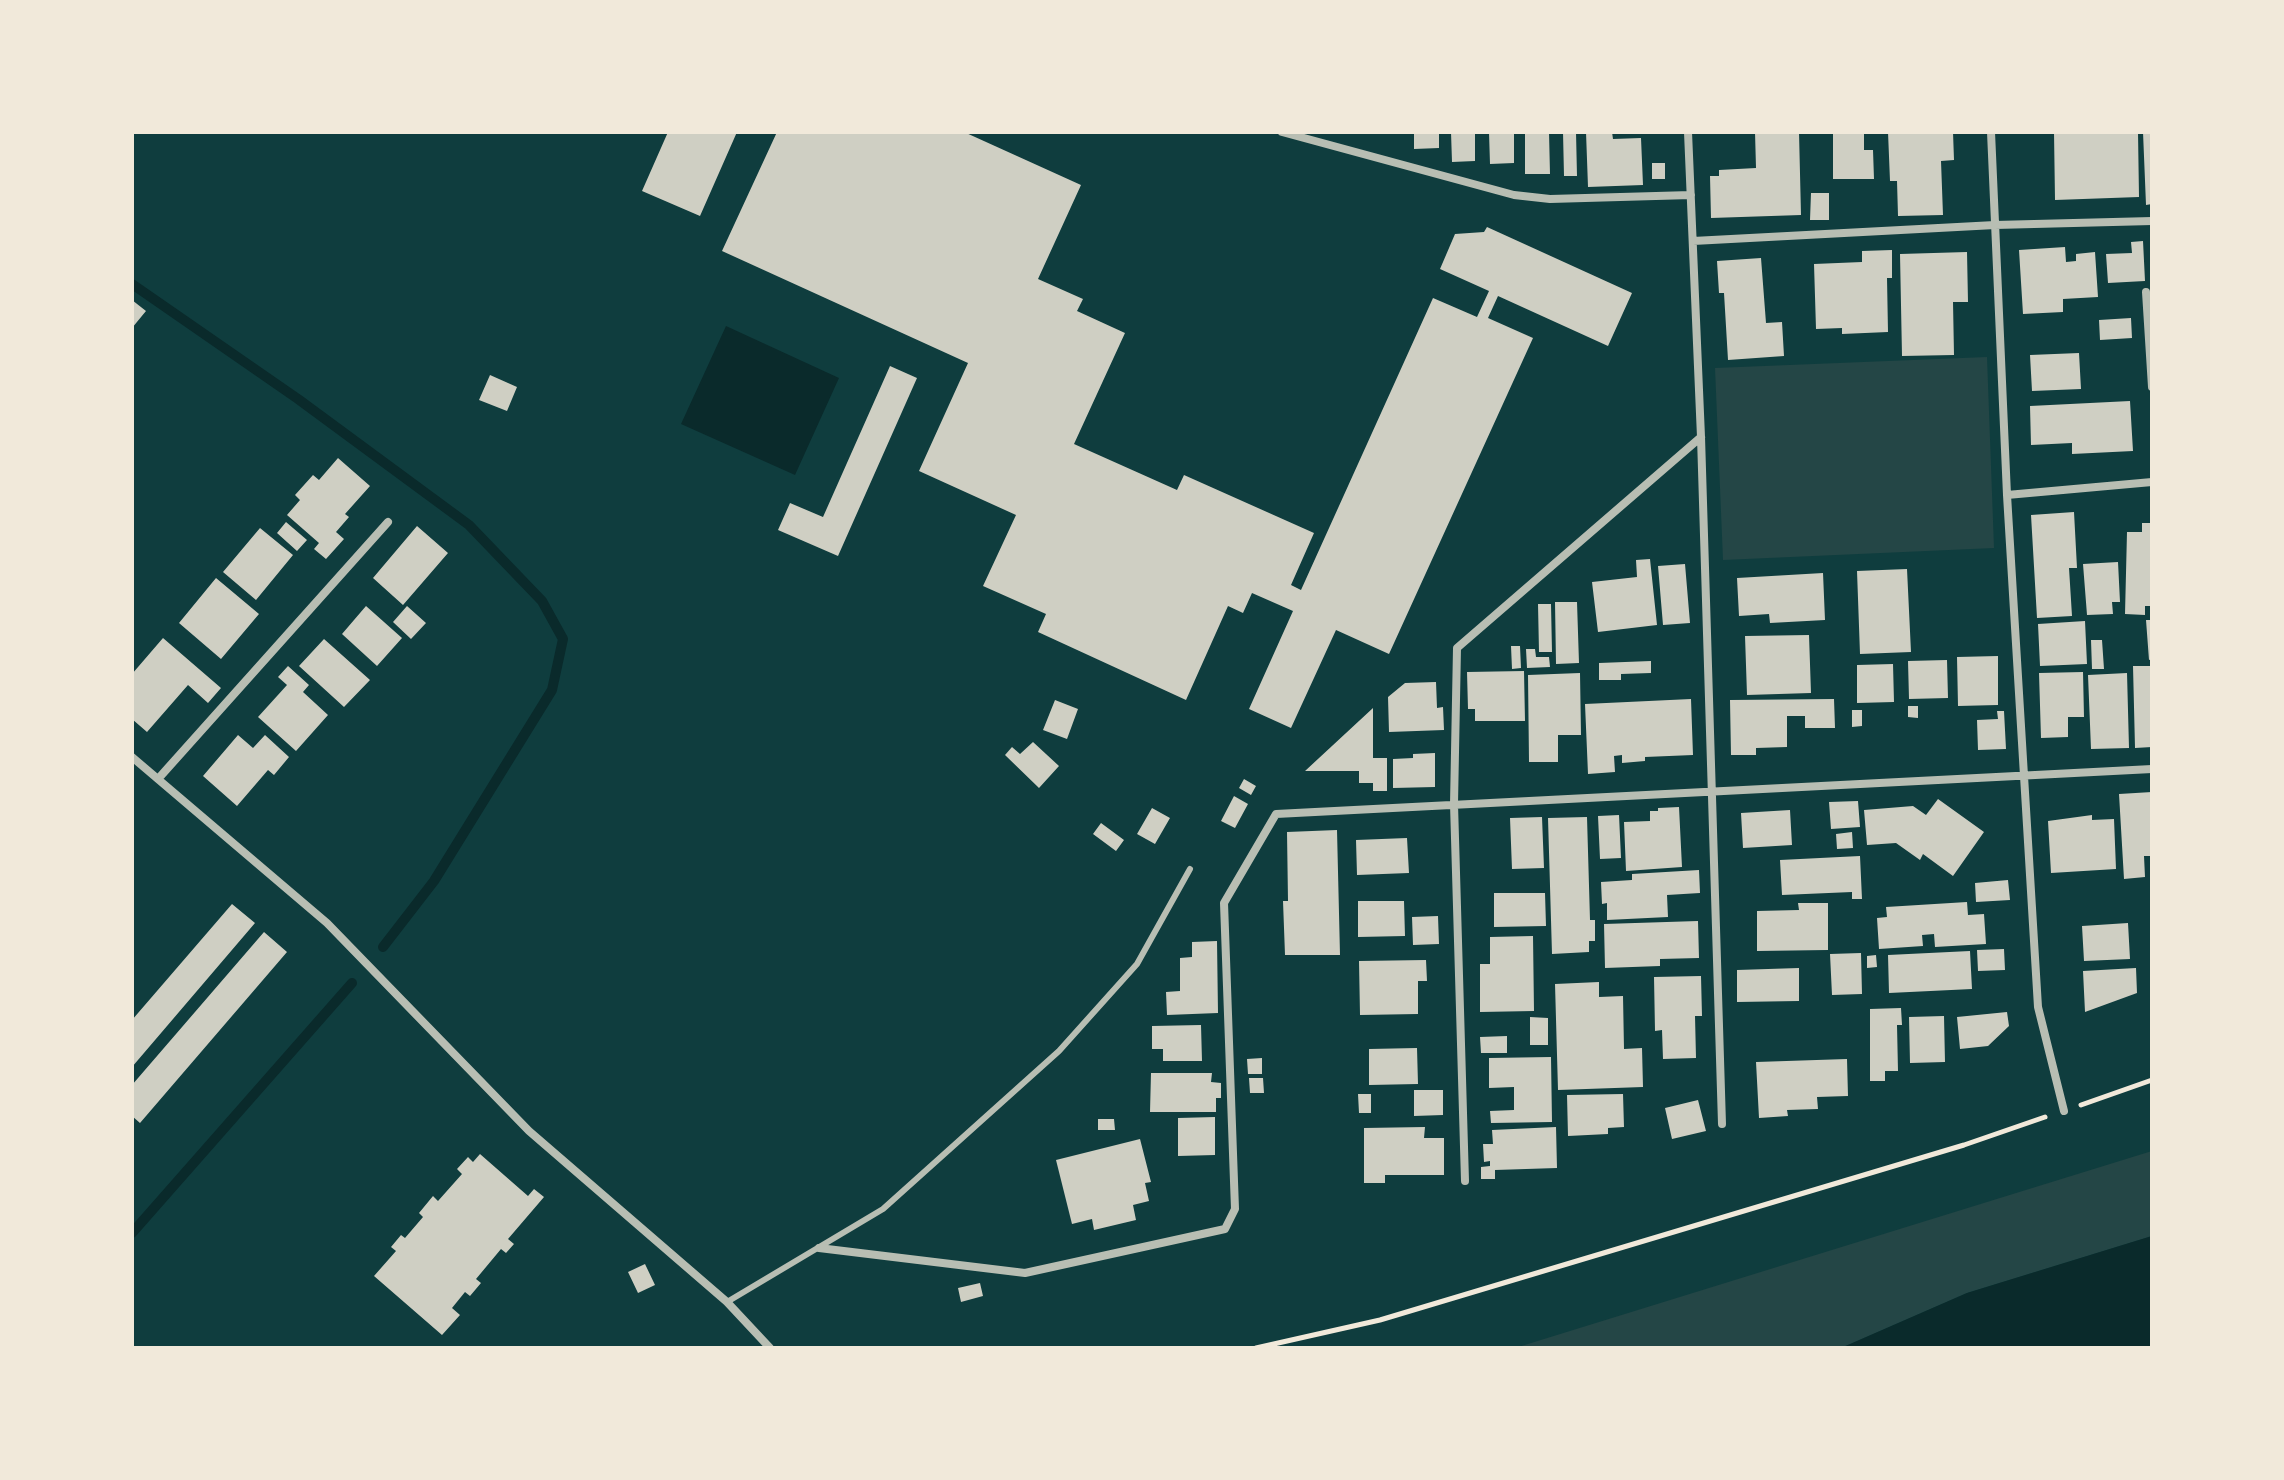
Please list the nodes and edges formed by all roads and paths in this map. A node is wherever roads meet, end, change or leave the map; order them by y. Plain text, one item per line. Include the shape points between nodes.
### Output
1 (1282, 132) edge
2 (1688, 132) edge
3 (1991, 132) edge
4 (1691, 195) junction
5 (2152, 221) edge
6 (1995, 225) junction
7 (1693, 241) junction
8 (2146, 292) dead end
9 (2152, 387) edge
10 (1701, 437) junction
11 (2152, 482) edge
12 (2007, 495) junction
13 (388, 522) dead end
14 (132, 757) edge
15 (2152, 769) edge
16 (2024, 775) junction
17 (158, 779) junction
18 (1712, 790) junction
19 (1454, 804) junction
20 (1190, 869) dead end
21 (2152, 1080) edge
22 (2064, 1111) junction
23 (1722, 1124) dead end
24 (1465, 1181) dead end
25 (819, 1248) junction
26 (727, 1302) junction
27 (770, 1348) edge
28 (1256, 1348) edge

1 - 4 street via 1514,195
2 - 4 street
3 - 6 street
4 - 7 street
5 - 6 street
6 - 7 street
6 - 12 street
7 - 10 street
8 - 9 street
10 - 18 street
10 - 19 street via 1457,648
11 - 12 street
12 - 16 street
13 - 17 street
14 - 17 street
15 - 16 street
16 - 18 street
16 - 22 street via 2038,1007
17 - 26 street via 327,923 529,1131
18 - 19 street
18 - 23 street
19 - 24 street
19 - 25 street via 1276,814 1224,903 1235,1209 1225,1229 1025,1273
20 - 25 lane via 1137,964 1059,1051 883,1209
21 - 22 path
22 - 28 path via 1395,1316
25 - 26 lane
26 - 27 street

